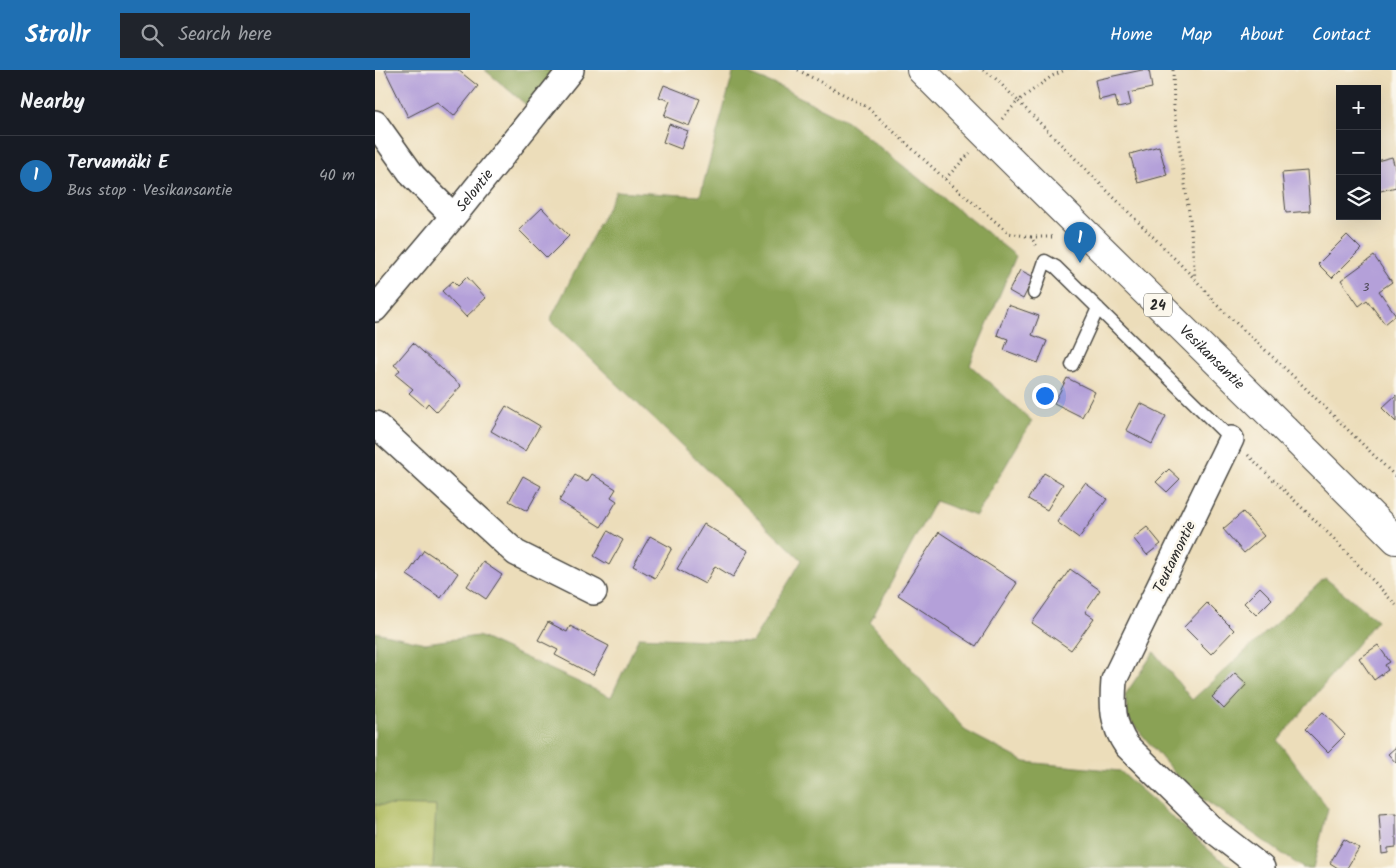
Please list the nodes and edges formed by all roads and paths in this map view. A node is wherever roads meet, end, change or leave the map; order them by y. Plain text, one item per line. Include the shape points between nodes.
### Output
1 (571, 70) edge
2 (798, 70) edge
3 (921, 70) edge
4 (983, 70) edge
5 (1065, 70) edge
6 (1173, 70) edge
7 (1018, 101) junction
8 (1001, 120) dead end
9 (375, 123) edge
10 (972, 150) dead end
11 (945, 179) junction
12 (453, 216) junction
13 (1031, 237) junction
14 (1059, 243) dead end
15 (1045, 262) junction
16 (1195, 279) junction
17 (1034, 293) dead end
18 (1098, 308) junction
19 (375, 309) edge
20 (1072, 365) dead end
21 (375, 424) edge
22 (1231, 439) junction
23 (1396, 477) edge
24 (1396, 540) edge
25 (594, 592) dead end
26 (1396, 605) edge
27 (1262, 868) edge

1 - 12 street, Selontie
2 - 11 path via 867,107
3 - 24 highway, Vesikansantie / 24
4 - 7 path
5 - 7 path
6 - 16 path via 1174,109
7 - 8 path
7 - 16 path
9 - 12 street via 413,176
10 - 11 path
11 - 13 path via 1009,233
12 - 19 street, Selontie
13 - 14 path via 1052,237
13 - 15 path
15 - 17 lane
15 - 18 lane via 1056,267
16 - 23 path via 1218,306
18 - 20 lane
18 - 22 lane
21 - 25 street via 516,553
22 - 26 path via 1332,537
22 - 27 street, Teutamontie via 1114,680 1112,701 1114,722 1127,746 1213,830

